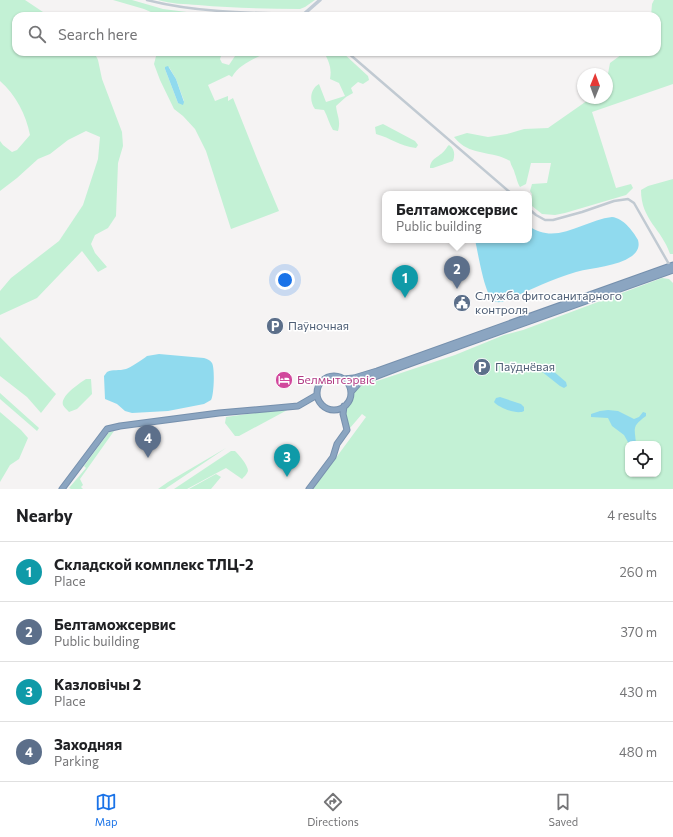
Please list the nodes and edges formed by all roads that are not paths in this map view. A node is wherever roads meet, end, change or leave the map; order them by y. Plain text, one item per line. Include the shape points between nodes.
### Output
1 (147, 0) edge
2 (320, 0) edge
3 (232, 12) edge
4 (308, 12) edge
5 (352, 56) edge
6 (509, 191) edge
7 (532, 212) edge
8 (672, 268) edge
9 (344, 379) junction
10 (351, 392) junction
11 (317, 395) junction
12 (344, 406) junction
13 (62, 489) edge
14 (309, 489) edge

1 - 3 street via 165,5
2 - 4 street
5 - 6 street
7 - 8 street via 545,220 553,220 628,199 634,203
8 - 9 highway via 377,371
8 - 10 highway via 359,383
9 - 10 highway
9 - 11 highway via 334,376 324,379 318,386
10 - 12 highway via 350,399
11 - 12 highway via 321,404 328,409 337,410
11 - 13 highway via 298,406 219,413 107,429
12 - 14 highway via 347,430 337,444 333,457

